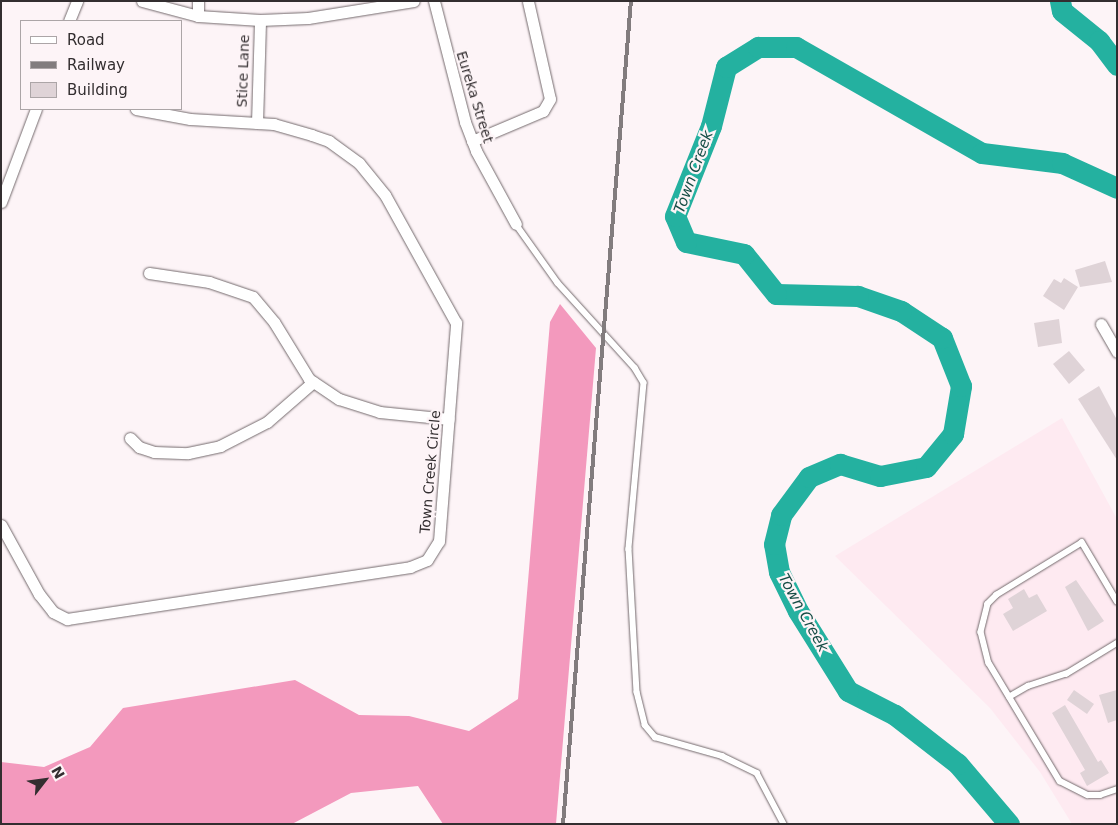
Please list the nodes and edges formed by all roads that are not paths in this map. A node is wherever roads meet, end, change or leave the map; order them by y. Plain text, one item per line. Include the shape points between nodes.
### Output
1 (77, 1) edge
2 (142, 1) edge
3 (198, 1) edge
4 (414, 1) edge
5 (434, 1) edge
6 (528, 1) edge
7 (342, 7) edge
8 (198, 16) junction
9 (69, 20) edge
10 (260, 20) junction
11 (36, 110) edge
12 (141, 110) edge
13 (256, 123) junction
14 (472, 140) junction
15 (1, 202) edge
16 (516, 224) joint
17 (149, 273) dead end
18 (1101, 324) dead end
19 (1117, 352) edge
20 (313, 382) junction
21 (449, 419) junction
22 (130, 438) dead end
23 (1, 525) edge
24 (1117, 602) edge
25 (1117, 643) edge
26 (1009, 697) junction
27 (1117, 789) edge
28 (784, 824) edge

1 - 9 street
2 - 8 street
3 - 8 street
4 - 7 street
5 - 14 street, Eureka Street via 446,58
6 - 14 street via 550,100 544,111
7 - 10 street
8 - 10 street
10 - 13 street, Stice Lane
11 - 15 street
12 - 13 street, Town Creek Circle via 190,119
13 - 21 street, Town Creek Circle via 292,128 329,141 359,163 385,195 454,316 456,333
14 - 16 street, Eureka Street
16 - 28 lane via 558,284 635,368 644,383 629,549 637,692 645,725 655,736 722,756 756,773
17 - 20 street via 210,282 253,298 274,322
18 - 19 street
20 - 21 street via 339,399 365,408
20 - 22 street via 267,422 220,446 188,453 154,452 139,447
21 - 23 street, Town Creek Circle via 439,542 428,560 410,567 67,618 54,612 39,594
24 - 26 lane via 1082,543 997,595 988,604 981,632 990,663
25 - 26 lane via 1066,674 1028,686
26 - 27 lane via 1060,780 1088,795

